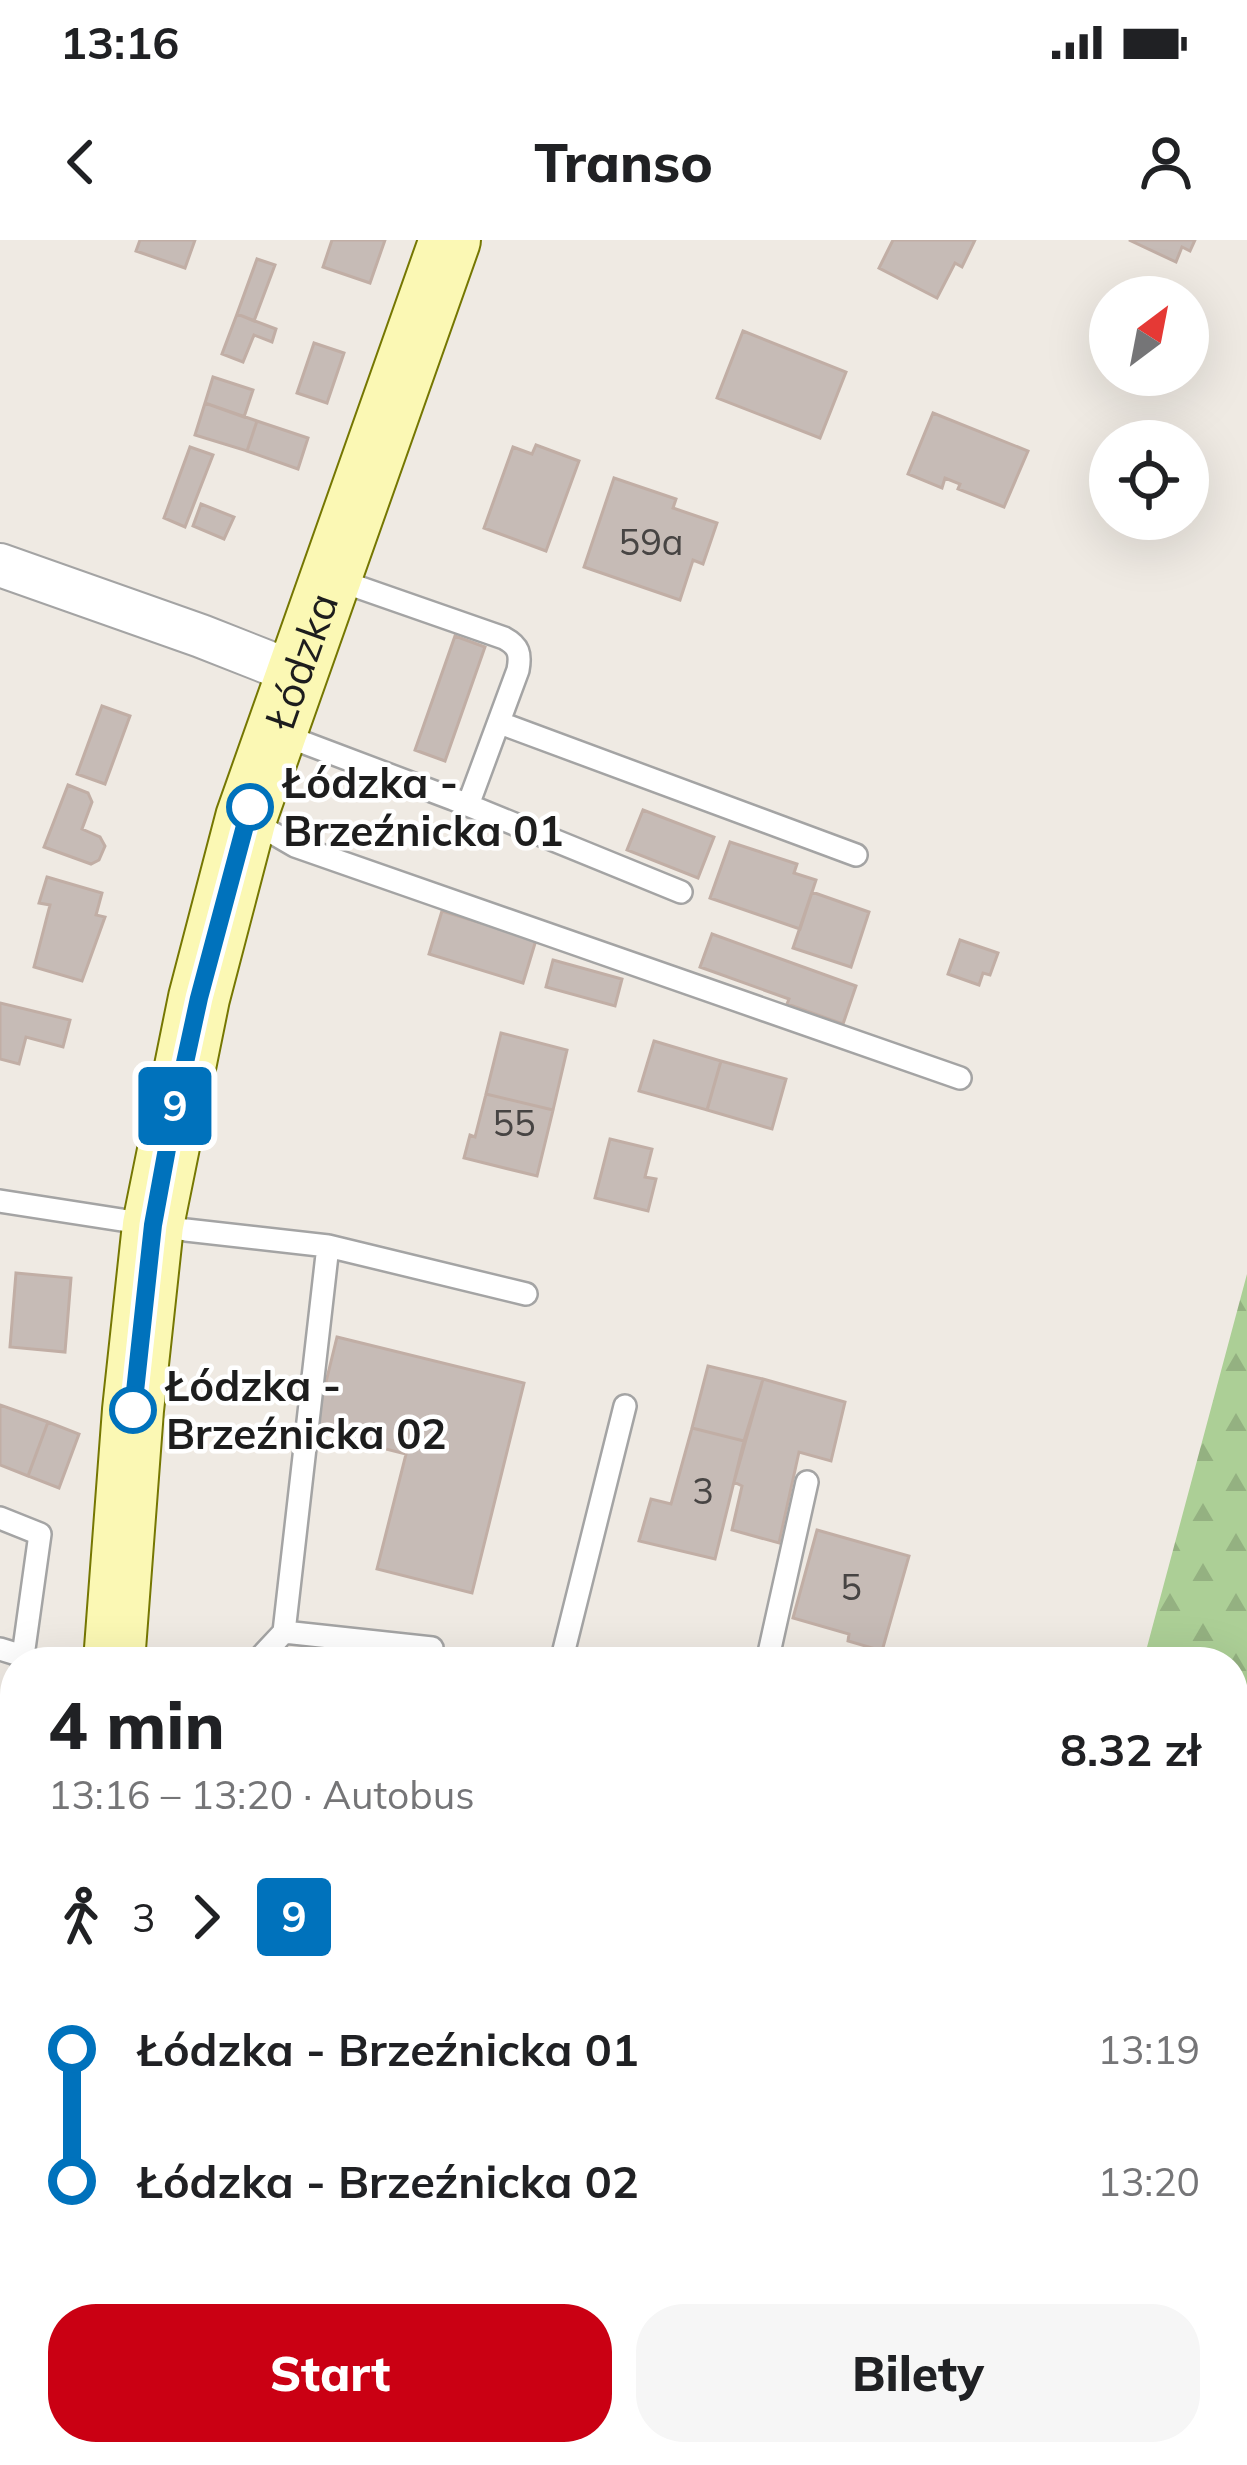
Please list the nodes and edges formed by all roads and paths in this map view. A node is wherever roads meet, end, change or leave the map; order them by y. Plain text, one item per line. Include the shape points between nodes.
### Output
1 (450, 240) edge
2 (0, 565) edge
3 (332, 578) junction
4 (295, 673) junction
5 (500, 723) junction
6 (275, 731) junction
7 (468, 805) junction
8 (246, 818) junction
9 (856, 855) dead end
10 (681, 892) dead end
11 (960, 1078) dead end
12 (0, 1201) edge
13 (153, 1225) junction
14 (328, 1246) junction
15 (526, 1294) dead end
16 (625, 1406) dead end
17 (807, 1482) dead end
18 (0, 1518) edge
19 (284, 1632) junction
20 (25, 1647) edge
21 (115, 1647) edge
22 (270, 1647) edge
23 (423, 1647) edge
24 (566, 1647) edge
25 (770, 1647) edge

1 - 3 main road, Łódzka
2 - 4 street
3 - 4 main road, Łódzka
3 - 5 lane via 512,642 520,657
4 - 6 main road, Łódzka
5 - 7 lane
5 - 9 lane
6 - 7 lane
6 - 8 main road, Łódzka
7 - 10 lane
8 - 11 lane via 295,846
8 - 13 main road, Łódzka
12 - 13 lane
13 - 14 lane
13 - 21 main road, Łódzka
14 - 15 lane
14 - 19 lane
16 - 24 lane
17 - 25 lane
18 - 20 lane via 40,1534
19 - 22 lane
19 - 23 lane

